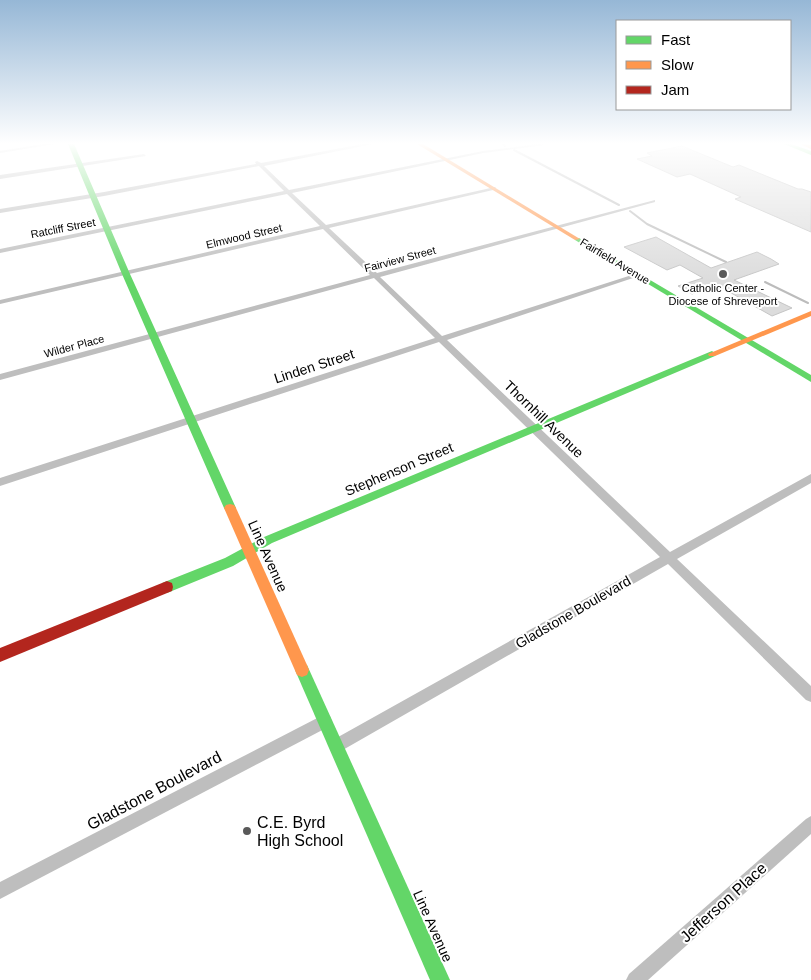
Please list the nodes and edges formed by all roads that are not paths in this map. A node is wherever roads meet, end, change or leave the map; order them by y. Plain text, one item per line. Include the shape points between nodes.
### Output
1 (91, 190) edge
2 (124, 190) edge
3 (286, 190) edge
4 (299, 190) edge
5 (486, 190) edge
6 (496, 190) edge
7 (288, 192) junction
8 (94, 194) junction
9 (652, 201) dead end
10 (0, 211) edge
11 (325, 227) junction
12 (557, 227) junction
13 (107, 230) junction
14 (0, 251) edge
15 (126, 274) junction
16 (637, 275) junction
17 (374, 276) junction
18 (0, 302) edge
19 (811, 313) edge
20 (154, 337) junction
21 (441, 339) junction
22 (747, 340) junction
23 (0, 377) edge
24 (811, 379) edge
25 (191, 421) junction
26 (534, 428) junction
27 (811, 478) edge
28 (0, 482) edge
29 (249, 550) junction
30 (668, 558) junction
31 (0, 655) edge
32 (811, 695) edge
33 (325, 720) junction
34 (336, 746) junction
35 (811, 824) edge
36 (0, 891) edge
37 (440, 980) edge
38 (635, 980) edge

1 - 8 main road, Line Avenue
2 - 8 street
3 - 7 street, Thornhill Avenue
4 - 7 street, Ratcliff Street
5 - 11 street, Elmwood Street
6 - 12 main road, Fairfield Avenue
7 - 11 street, Thornhill Avenue
7 - 13 street, Ratcliff Street
8 - 10 street
8 - 13 main road, Line Avenue
9 - 12 street, Fairview Street
11 - 15 street, Elmwood Street
11 - 17 street, Thornhill Avenue
12 - 16 main road, Fairfield Avenue
12 - 17 street, Fairview Street
13 - 14 street, Ratcliff Street
13 - 15 main road, Line Avenue
15 - 18 street, Elmwood Street
15 - 20 main road, Line Avenue
16 - 21 street, Linden Street
16 - 22 main road, Fairfield Avenue
17 - 20 street, Fairview Street
17 - 21 street, Thornhill Avenue
19 - 22 main road, Stephenson Street
20 - 23 street, Wilder Place
20 - 25 main road, Line Avenue
21 - 25 street, Linden Street
21 - 26 street, Thornhill Avenue
22 - 24 main road, Fairfield Avenue
22 - 26 main road, Stephenson Street
25 - 28 street, Linden Street
25 - 29 main road, Line Avenue
26 - 29 main road, Stephenson Street
26 - 30 street, Thornhill Avenue
27 - 30 street, Gladstone Boulevard
29 - 31 main road, Stephenson Street via 229,562
29 - 33 main road, Line Avenue
30 - 32 street, Thornhill Avenue
30 - 34 street, Gladstone Boulevard
33 - 34 main road, Line Avenue
33 - 36 street, Gladstone Boulevard
34 - 37 main road, Line Avenue
35 - 38 street, Jefferson Place

